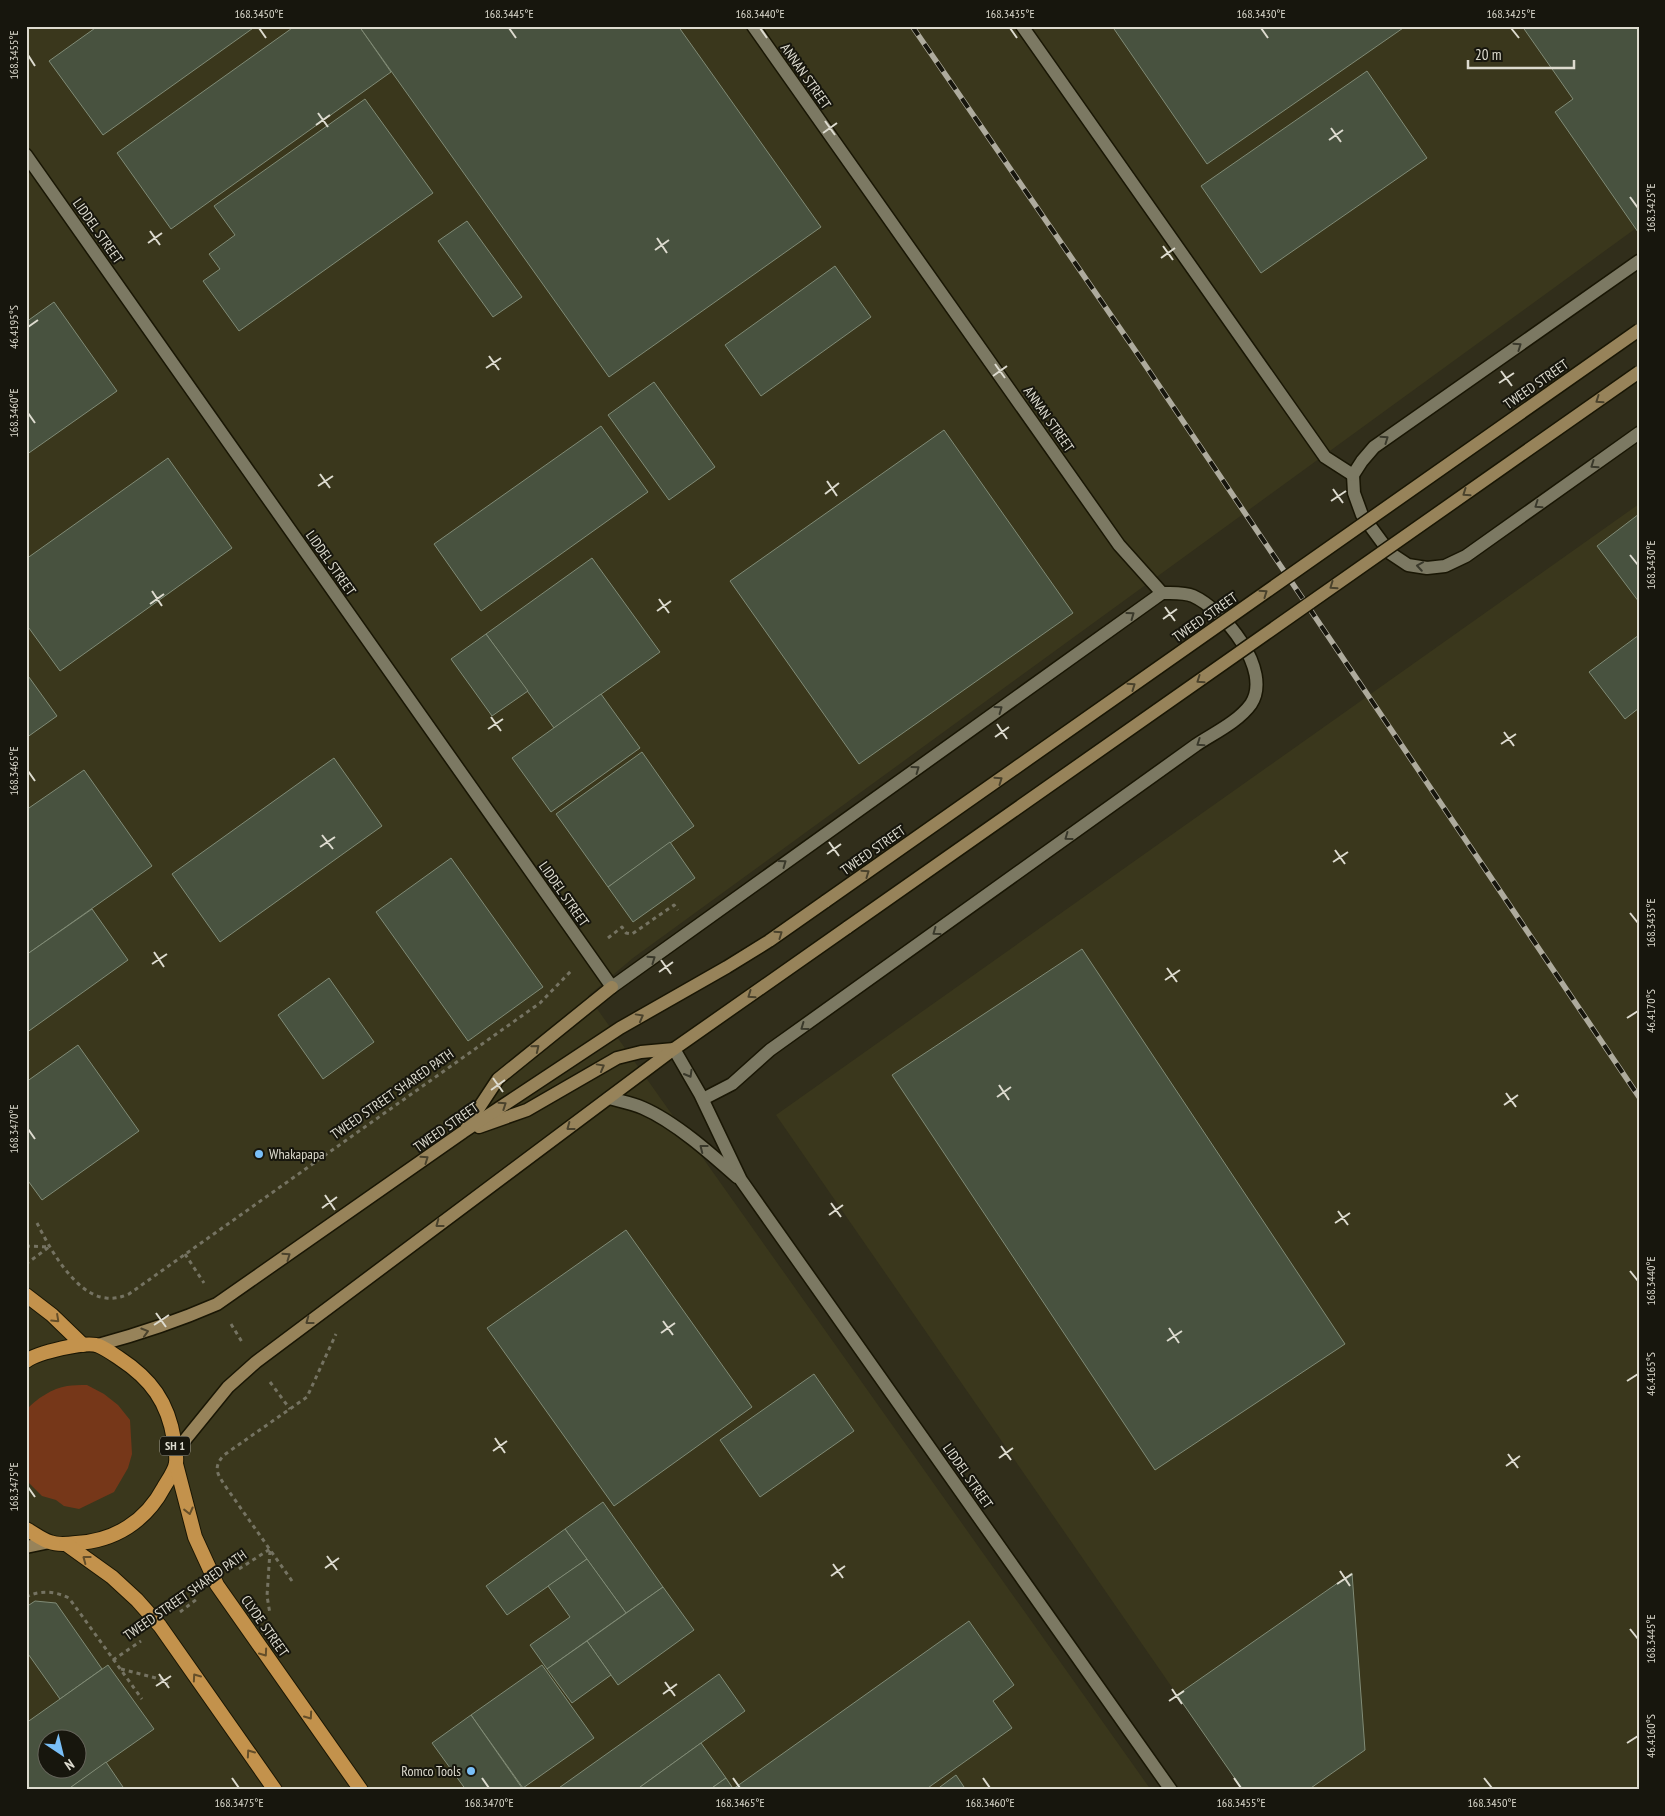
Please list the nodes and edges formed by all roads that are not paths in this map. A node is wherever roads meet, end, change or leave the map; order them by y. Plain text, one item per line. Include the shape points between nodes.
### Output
1 (753, 26) edge
2 (1022, 26) edge
3 (26, 155) edge
4 (1639, 261) edge
5 (1639, 330) edge
6 (1639, 372) edge
7 (1639, 433) edge
8 (1354, 476) junction
9 (1162, 593) junction
10 (612, 987) junction
11 (674, 1049) junction
12 (609, 1098) junction
13 (703, 1099) junction
14 (463, 1132) junction
15 (741, 1180) junction
16 (26, 1295) edge
17 (83, 1345) junction
18 (98, 1345) junction
19 (26, 1361) edge
20 (176, 1457) junction
21 (26, 1529) edge
22 (50, 1542) junction
23 (66, 1544) junction
24 (26, 1547) edge
25 (275, 1790) edge
26 (361, 1790) edge
27 (1171, 1790) edge

1 - 9 street, ANNAN STREET via 1119,544
2 - 8 street via 1325,457
3 - 10 street, LIDDEL STREET
8 -> 4 street via 1374,447
14 -> 5 main road, TWEED STREET, bridge via 620,1028 769,941
6 -> 11 main road, bridge
7 -> 8 street via 1466,556 1446,566 1427,568 1408,564 1390,553 1362,514 1354,493
10 -> 9 street
9 -> 13 street via 1191,595 1213,608 1235,631 1253,665 1258,684 1252,702 1240,716 770,1050 732,1084
14 -> 10 main road via 498,1078
11 - 12 main road
11 -> 13 street, LIDDEL STREET
14 -> 11 main road via 527,1110 617,1058
15 -> 12 street, LIDDEL STREET via 660,1117
12 -> 20 main road via 256,1362 228,1387
13 - 15 street, LIDDEL STREET
18 -> 14 main road, TWEED STREET via 183,1319 217,1304
15 - 27 street, LIDDEL STREET
16 -> 17 highway
17 - 18 highway
17 - 19 highway via 33,1356
18 - 20 highway, CLYDE STREET / SH 1 via 148,1381 164,1404 173,1430
20 - 23 highway, SH 1 via 158,1499 139,1520 116,1535 92,1542
20 -> 26 highway, CLYDE STREET / SH 1 via 195,1537 217,1585
21 - 22 highway, SH 1
22 - 23 highway, SH 1
22 - 24 main road
25 -> 23 highway, SH 1 via 160,1626 118,1583

